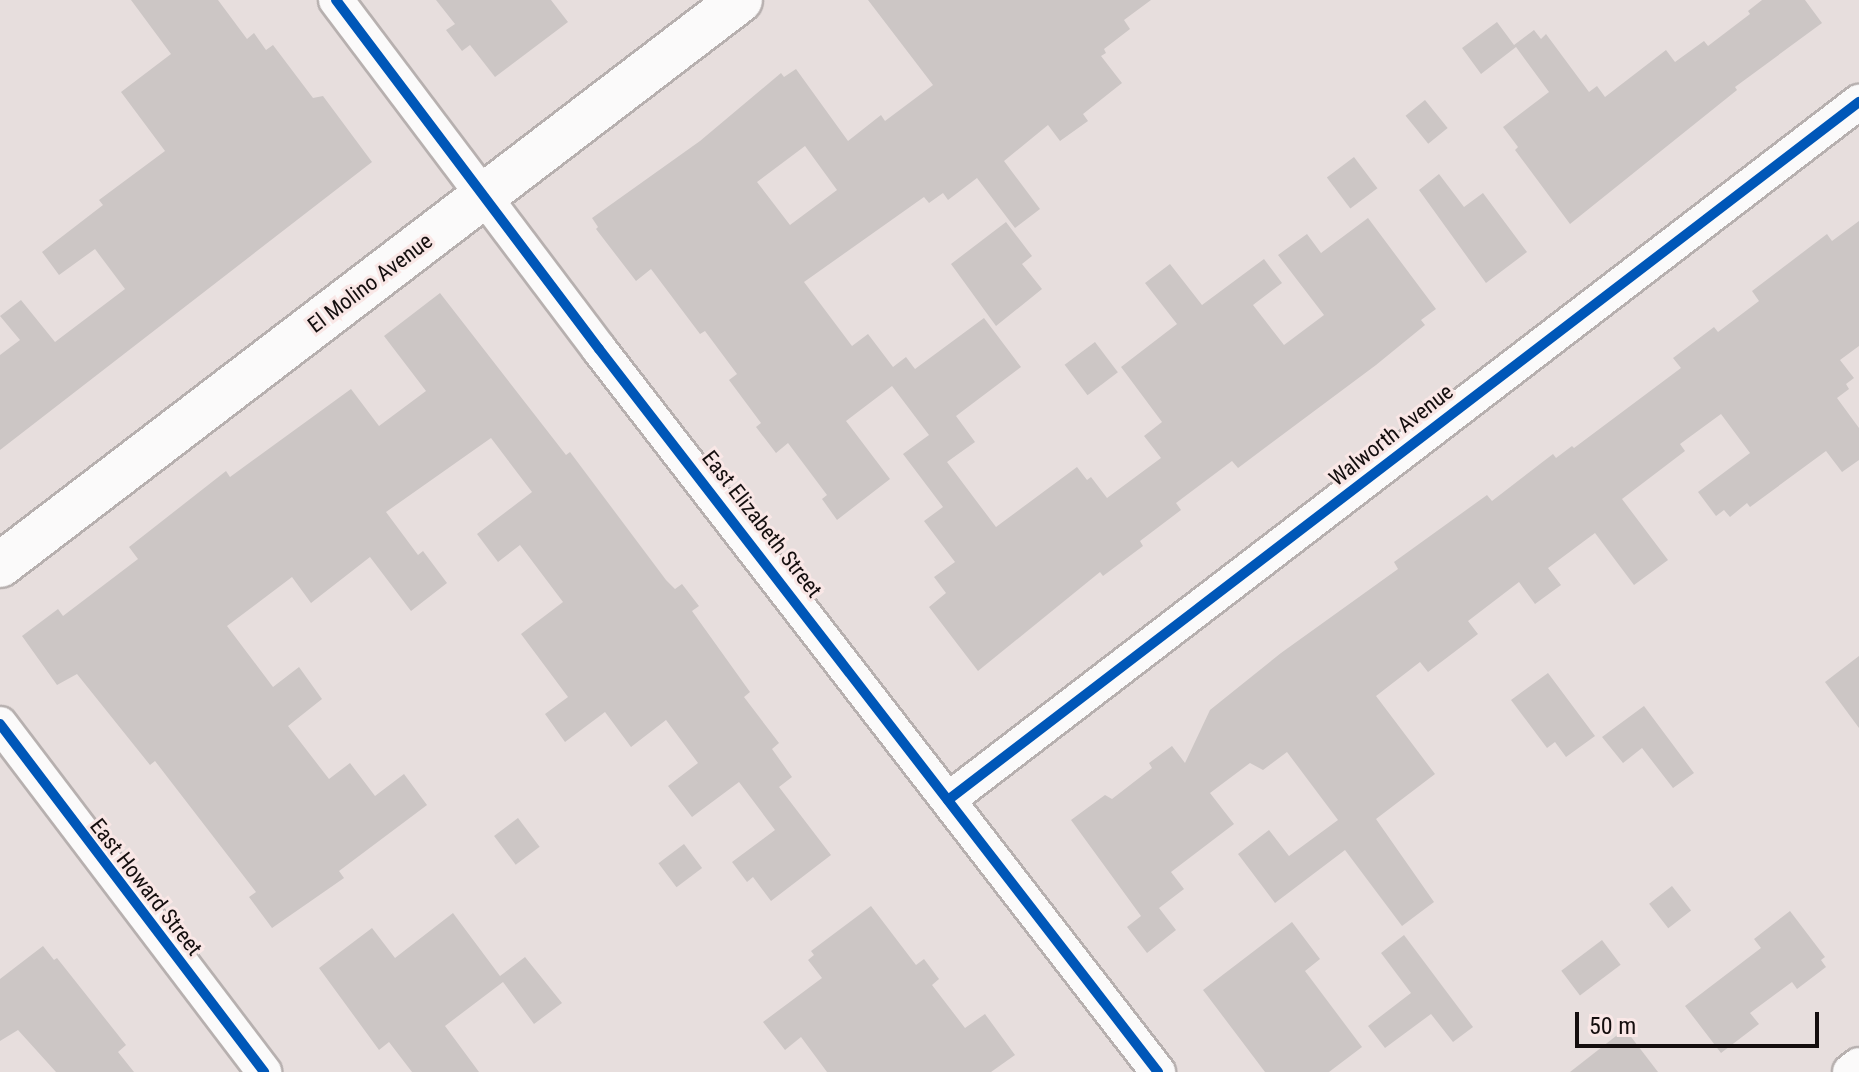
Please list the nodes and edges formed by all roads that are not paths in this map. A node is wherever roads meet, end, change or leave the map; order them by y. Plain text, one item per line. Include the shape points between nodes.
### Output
1 (336, 0) edge
2 (740, 0) edge
3 (1859, 102) edge
4 (486, 195) junction
5 (0, 565) edge
6 (0, 724) edge
7 (948, 800) junction
8 (1859, 1065) edge
9 (264, 1072) edge
10 (1158, 1072) edge
11 (1850, 1072) edge

1 - 4 street, East Elizabeth Street
2 - 4 street, El Molino Avenue
3 - 7 street, Walworth Avenue
4 - 5 street, El Molino Avenue
4 - 7 street, East Elizabeth Street
6 - 9 street, East Howard Street
7 - 10 street, East Elizabeth Street
8 - 11 street

